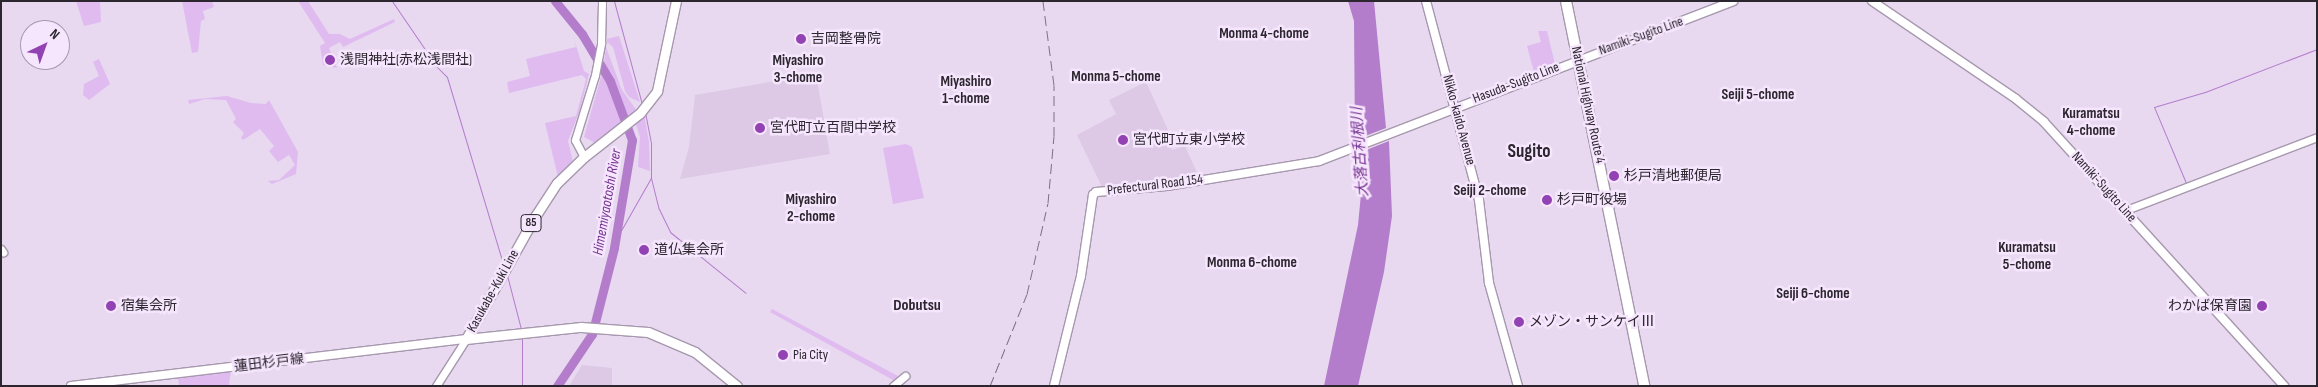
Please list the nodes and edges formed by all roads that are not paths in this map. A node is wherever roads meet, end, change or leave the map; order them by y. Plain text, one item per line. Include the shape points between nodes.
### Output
1 (602, 1) edge
2 (676, 1) edge
3 (1426, 1) edge
4 (1566, 1) edge
5 (1733, 1) edge
6 (1872, 1) edge
7 (1578, 59) junction
8 (1456, 106) junction
9 (2317, 137) edge
10 (1349, 149) joint
11 (584, 157) junction
12 (2126, 210) junction
13 (466, 339) junction
14 (905, 376) dead end
15 (71, 386) edge
16 (436, 386) edge
17 (736, 386) edge
18 (893, 386) edge
19 (1054, 386) edge
20 (1518, 386) edge
21 (1644, 386) edge
22 (2284, 386) edge

1 - 11 street via 596,71 575,140
2 - 11 main road, Kasukabe-Kuki Line / 85 via 659,86 647,105
3 - 8 main road, Nikko-kaido Avenue
4 - 7 highway, National Highway Route 4
5 - 7 main road, Namiki-Sugito Line
6 - 12 main road, Namiki-Sugito Line via 2026,106 2054,131
7 - 8 main road, Hasuda-Sugito Line
7 - 21 highway, National Highway Route 4
8 - 10 main road, Hasuda-Sugito Line
8 - 20 main road, Nikko-kaido Avenue via 1480,205 1489,283
9 - 12 street
10 - 19 main road, Prefectural Road 154 via 1319,161 1166,186 1096,192 1081,276
11 - 13 main road, Kasukabe-Kuki Line / 85 via 545,200
12 - 22 main road, Namiki-Sugito Line
13 - 15 main road, 蓮田杉戸線
13 - 16 street
13 - 17 main road via 603,326 648,332 707,360
14 - 18 street

